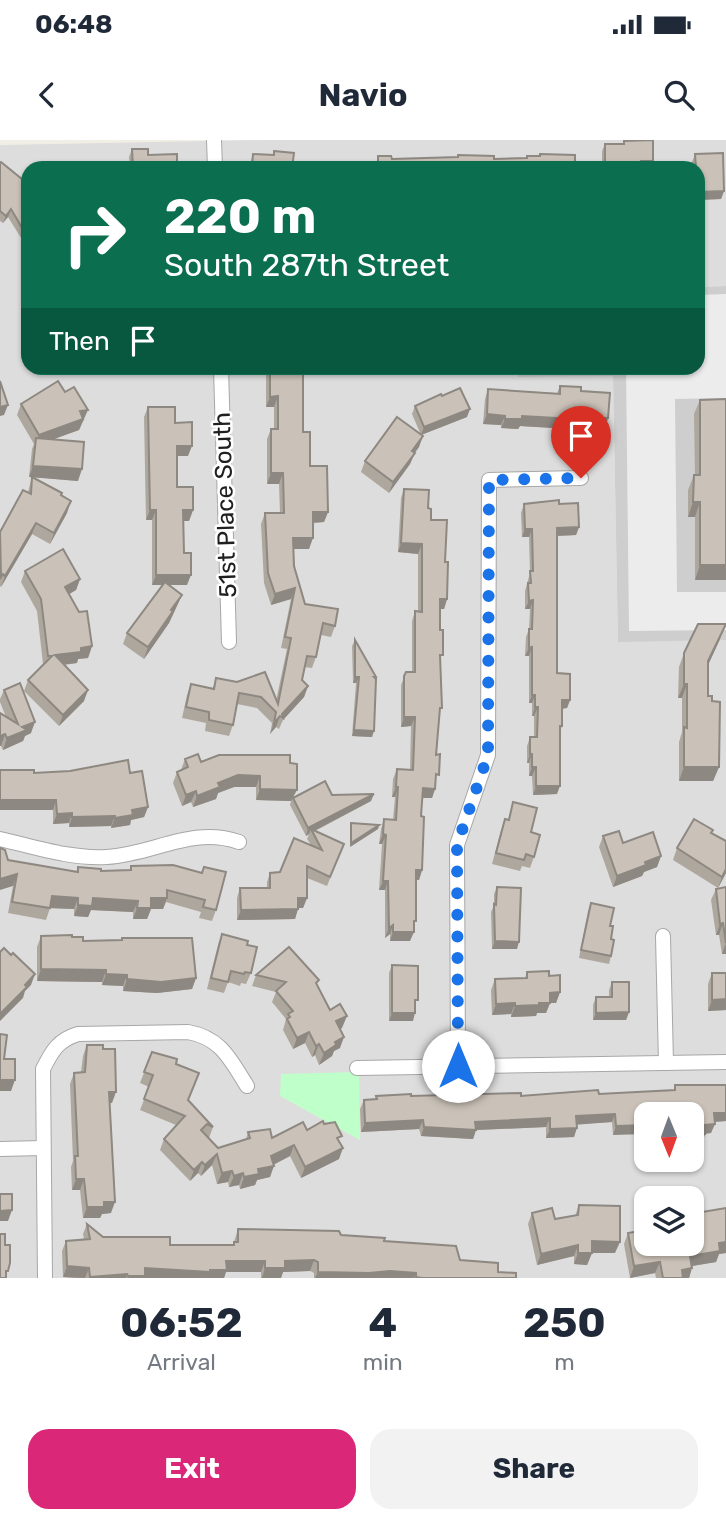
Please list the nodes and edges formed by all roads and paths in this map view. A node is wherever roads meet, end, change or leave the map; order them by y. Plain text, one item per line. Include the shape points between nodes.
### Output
1 (214, 140) edge
2 (215, 161) edge
3 (221, 375) edge
4 (581, 478) dead end
5 (229, 642) dead end
6 (0, 839) edge
7 (239, 842) dead end
8 (663, 936) dead end
9 (726, 1062) edge
10 (666, 1063) junction
11 (458, 1066) junction
12 (357, 1068) dead end
13 (247, 1086) dead end
14 (43, 1148) junction
15 (0, 1150) edge
16 (45, 1278) edge

1 - 2 street
3 - 5 street, 51st Place South
4 - 11 street via 489,480 488,755 457,845
6 - 7 street via 78,856 105,857 205,836
8 - 10 street
9 - 10 street
10 - 11 street
11 - 12 street
13 - 14 street via 226,1054 203,1035 78,1034 65,1038 43,1069
14 - 15 street
14 - 16 street

